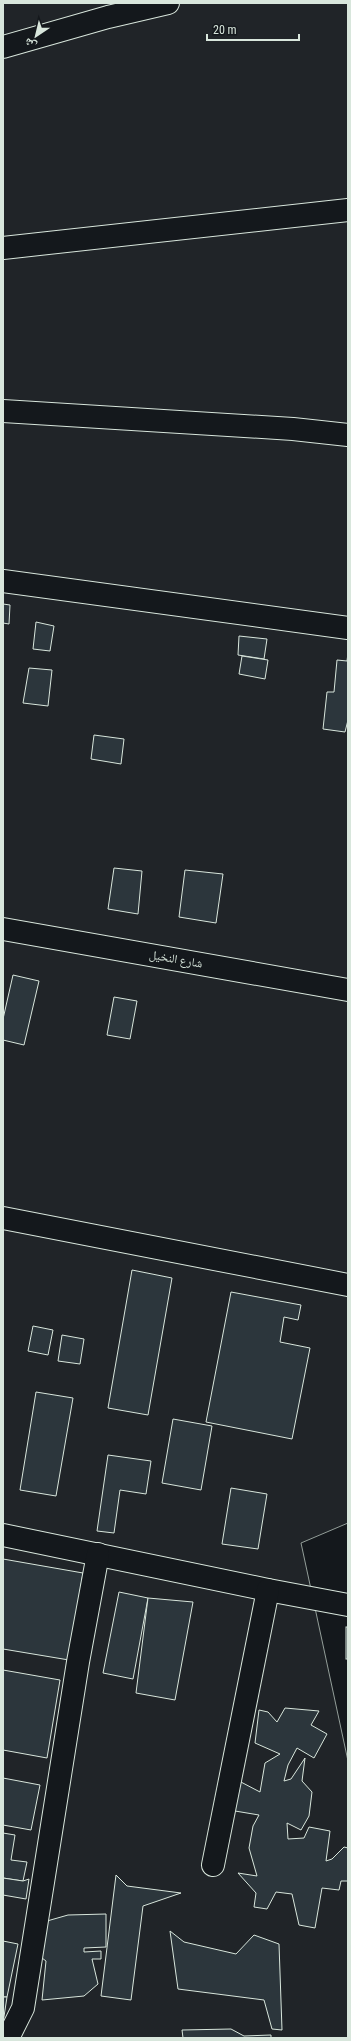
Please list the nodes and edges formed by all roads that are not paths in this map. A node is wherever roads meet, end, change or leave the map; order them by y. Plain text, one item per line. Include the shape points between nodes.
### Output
1 (168, 3) edge
2 (107, 10) edge
3 (3, 47) edge
4 (348, 210) edge
5 (3, 248) edge
6 (3, 411) edge
7 (348, 435) edge
8 (3, 581) edge
9 (348, 628) edge
10 (3, 929) edge
11 (348, 990) edge
12 (3, 1218) edge
13 (348, 1285) edge
14 (3, 1535) edge
15 (98, 1554) junction
16 (268, 1590) junction
17 (348, 1604) edge
18 (213, 1865) dead end
19 (8, 2038) edge

1 - 2 street
2 - 3 street
4 - 5 street
6 - 7 street via 292,429
8 - 9 street
10 - 11 street, شارع النخيل
12 - 13 street
14 - 15 street
15 - 16 street
15 - 19 street via 78,1662 23,2008
16 - 17 street
16 - 18 street

